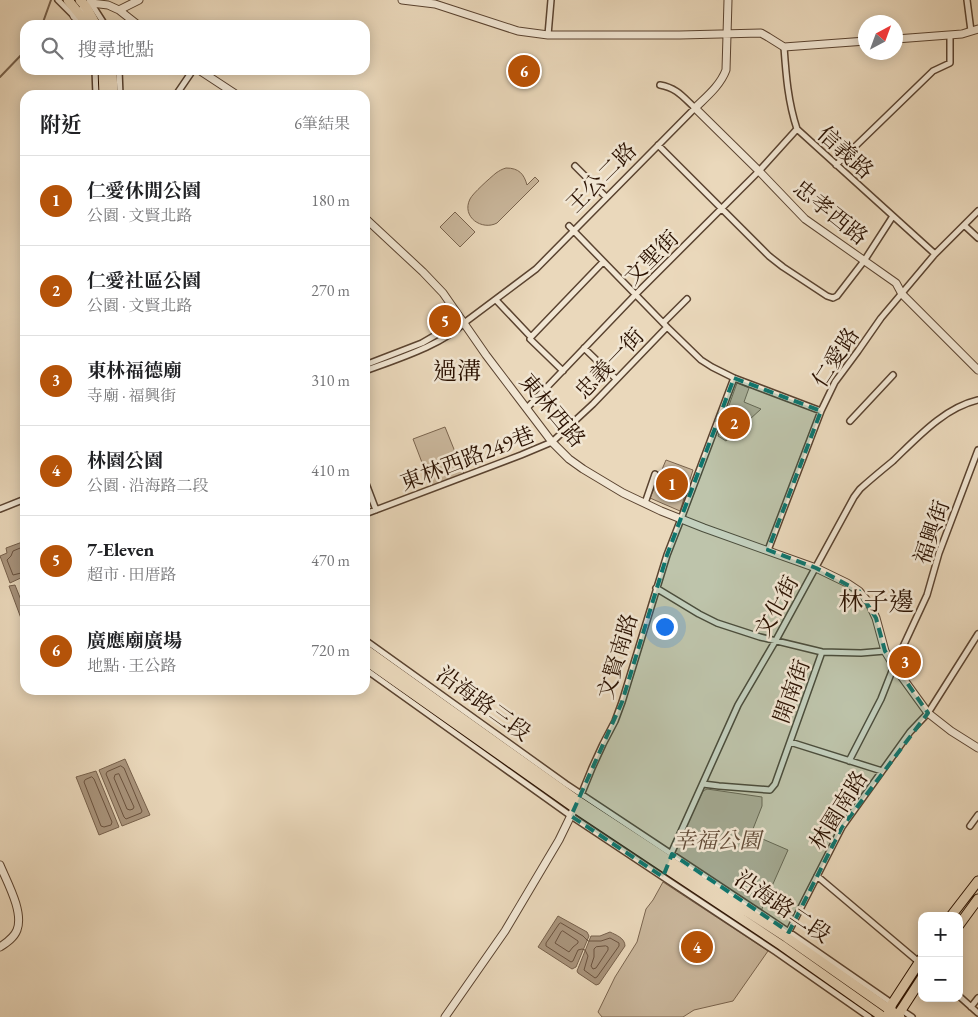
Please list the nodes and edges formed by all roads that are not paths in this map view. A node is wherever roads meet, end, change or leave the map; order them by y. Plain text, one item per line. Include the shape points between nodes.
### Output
1 (58, 0) edge
2 (68, 0) edge
3 (139, 0) edge
4 (402, 0) edge
5 (551, 0) edge
6 (728, 0) edge
7 (967, 0) edge
8 (83, 6) edge
9 (119, 10) junction
10 (80, 20) edge
11 (87, 20) edge
12 (93, 20) edge
13 (99, 20) edge
14 (132, 20) edge
15 (974, 30) edge
16 (728, 34) junction
17 (950, 35) junction
18 (548, 36) junction
19 (903, 38) edge
20 (858, 42) edge
21 (784, 47) junction
22 (95, 75) edge
23 (103, 75) edge
24 (112, 75) edge
25 (119, 75) edge
26 (190, 75) edge
27 (207, 75) edge
28 (660, 85) dead end
29 (96, 90) edge
30 (104, 90) edge
31 (113, 90) edge
32 (120, 90) edge
33 (179, 90) edge
34 (229, 90) edge
35 (695, 108) junction
36 (797, 129) junction
37 (658, 145) junction
38 (836, 165) junction
39 (575, 166) dead end
40 (759, 171) junction
41 (606, 197) junction
42 (722, 208) junction
43 (978, 211) edge
44 (893, 216) junction
45 (370, 223) edge
46 (964, 225) junction
47 (571, 228) junction
48 (978, 238) edge
49 (935, 254) junction
50 (864, 261) junction
51 (603, 262) junction
52 (902, 294) junction
53 (636, 295) junction
54 (687, 299) dead end
55 (496, 300) junction
56 (464, 323) junction
57 (665, 325) junction
58 (531, 337) junction
59 (584, 348) junction
60 (370, 362) edge
61 (370, 369) edge
62 (978, 370) edge
63 (562, 371) junction
64 (893, 375) dead end
65 (734, 378) junction
66 (616, 379) junction
67 (978, 400) edge
68 (527, 408) junction
69 (821, 411) junction
70 (850, 421) dead end
71 (552, 442) junction
72 (978, 450) edge
73 (655, 474) dead end
74 (370, 494) edge
75 (20, 501) edge
76 (645, 503) junction
77 (0, 509) edge
78 (376, 510) junction
79 (370, 512) edge
80 (681, 519) junction
81 (768, 550) junction
82 (816, 568) junction
83 (656, 588) junction
84 (978, 634) edge
85 (776, 640) junction
86 (370, 644) edge
87 (885, 651) junction
88 (370, 652) edge
89 (822, 652) junction
90 (370, 663) edge
91 (894, 666) junction
92 (370, 672) edge
93 (928, 713) junction
94 (480, 736) junction
95 (790, 742) junction
96 (978, 748) edge
97 (849, 761) junction
98 (882, 772) junction
99 (703, 784) junction
100 (576, 805) junction
101 (978, 816) edge
102 (970, 826) dead end
103 (0, 865) edge
104 (667, 865) junction
105 (817, 876) junction
106 (978, 881) edge
107 (978, 899) edge
108 (954, 912) edge
109 (963, 920) edge
110 (783, 942) junction
111 (0, 947) edge
112 (918, 959) edge
113 (918, 967) edge
114 (918, 983) edge
115 (978, 998) edge
116 (963, 1000) edge
117 (971, 1007) junction
118 (978, 1012) edge
119 (893, 1013) edge
120 (445, 1017) edge
121 (869, 1017) edge
122 (912, 1017) edge

1 - 8 street
2 - 8 main road
3 - 9 street
4 - 18 street via 435,4 518,31
5 - 18 street
6 - 16 street, 王公二路
7 - 15 street
8 - 9 street via 108,5
8 - 10 street
8 - 11 main road
8 - 12 main road
8 - 13 street
9 - 14 street
15 - 17 street
16 - 18 street
16 - 21 street via 760,33
16 - 35 street, 王公二路 via 723,79
17 - 19 street
17 - 38 street via 950,63 932,71
20 - 21 street
21 - 36 street, 信義路 via 788,91
22 - 29 street
23 - 30 main road
24 - 31 main road
25 - 32 street
26 - 33 street
27 - 34 street
28 - 35 street, 忠孝西路 via 678,92
35 - 37 street, 王公二路
35 - 40 street, 忠孝西路
36 - 38 street, 信義路
36 - 40 street, 文聖街
37 - 41 street, 王公二路
37 - 42 street
38 - 44 street, 信義路
39 - 41 street
40 - 42 street, 文聖街
40 - 50 street, 忠孝西路 via 806,219
41 - 47 street, 王公二路
42 - 50 street via 769,256 827,296 837,296
42 - 53 street, 文聖街
43 - 46 street, 仁愛路
44 - 49 street, 信義路
44 - 50 street
45 - 56 street, 東林西路 via 417,266
46 - 48 street
46 - 49 street, 仁愛路
47 - 51 street
47 - 55 street, 王公二路 via 536,268
49 - 52 street, 仁愛路
50 - 52 street, 忠孝西路 via 896,283
51 - 53 street
51 - 58 street
52 - 62 street, 忠孝西路
52 - 69 street, 仁愛路 via 835,382
53 - 57 street
53 - 59 street, 文聖街
54 - 57 street, 忠義一街
55 - 56 street, 王公二路
55 - 58 street
56 - 60 street via 453,324 422,343
56 - 61 street, 王公二路 via 424,348
56 - 68 street, 東林西路
57 - 65 street via 701,360
57 - 66 street, 忠義一街
58 - 63 street
59 - 63 street, 文聖街
59 - 66 street
63 - 68 street, 文聖街
64 - 70 street
65 - 69 street
65 - 80 street, 文賢南路
66 - 71 street, 忠義一街
67 - 82 street, 文化街 via 955,408 939,420 860,489
68 - 71 street, 東林西路
69 - 81 street, 仁愛路
71 - 76 street, 東林西路 via 583,469
71 - 78 street, 東林西路249巷
72 - 91 street, 福興街 via 939,553 927,595
73 - 76 street
74 - 78 street
75 - 77 street
76 - 80 street, 東林西路
78 - 79 street, 東林西路249巷
80 - 81 street, 東林西路
80 - 83 street, 文賢南路
81 - 82 street, 東林西路
82 - 85 street, 文化街
82 - 87 street, 東林西路 via 847,583 869,603
83 - 85 street via 717,623
83 - 100 street, 文賢南路 via 620,708
84 - 93 street, 林園南路
85 - 89 street
85 - 99 street, 文化街 via 738,705
86 - 94 street, 沿海路三段
87 - 89 street
87 - 91 street, 東林西路
88 - 94 main road, 沿海路三段
89 - 95 street, 開南街
90 - 94 main road, 沿海路三段
91 - 93 street, 東林西路
91 - 97 street, 福興街
92 - 94 street, 沿海路三段
93 - 96 street, 東林西路
93 - 98 street, 林園南路 via 910,732
94 - 100 main road, 沿海路三段
94 - 100 street, 沿海路三段 via 566,784
95 - 97 street, 開南街
95 - 99 street, 開南街 via 770,790
97 - 98 street, 開南街
98 - 105 street, 林園南路 via 842,826
99 - 104 street, 文化街
100 - 104 main road, 沿海路二段
100 - 104 street, 沿海路二段
100 - 120 street, 文賢南路 via 505,931
101 - 102 street
103 - 111 street via 19,918 17,930
104 - 110 main road, 沿海路二段
104 - 110 street, 沿海路二段
105 - 110 street, 林園南路
105 - 112 street
106 - 108 main road
107 - 109 main road
110 - 119 main road, 沿海路二段
110 - 119 street, 沿海路二段
110 - 121 street, 沿海路二段
113 - 119 main road
114 - 119 main road
115 - 117 street
116 - 117 street
117 - 118 street
119 - 122 street, 沿海路二段

